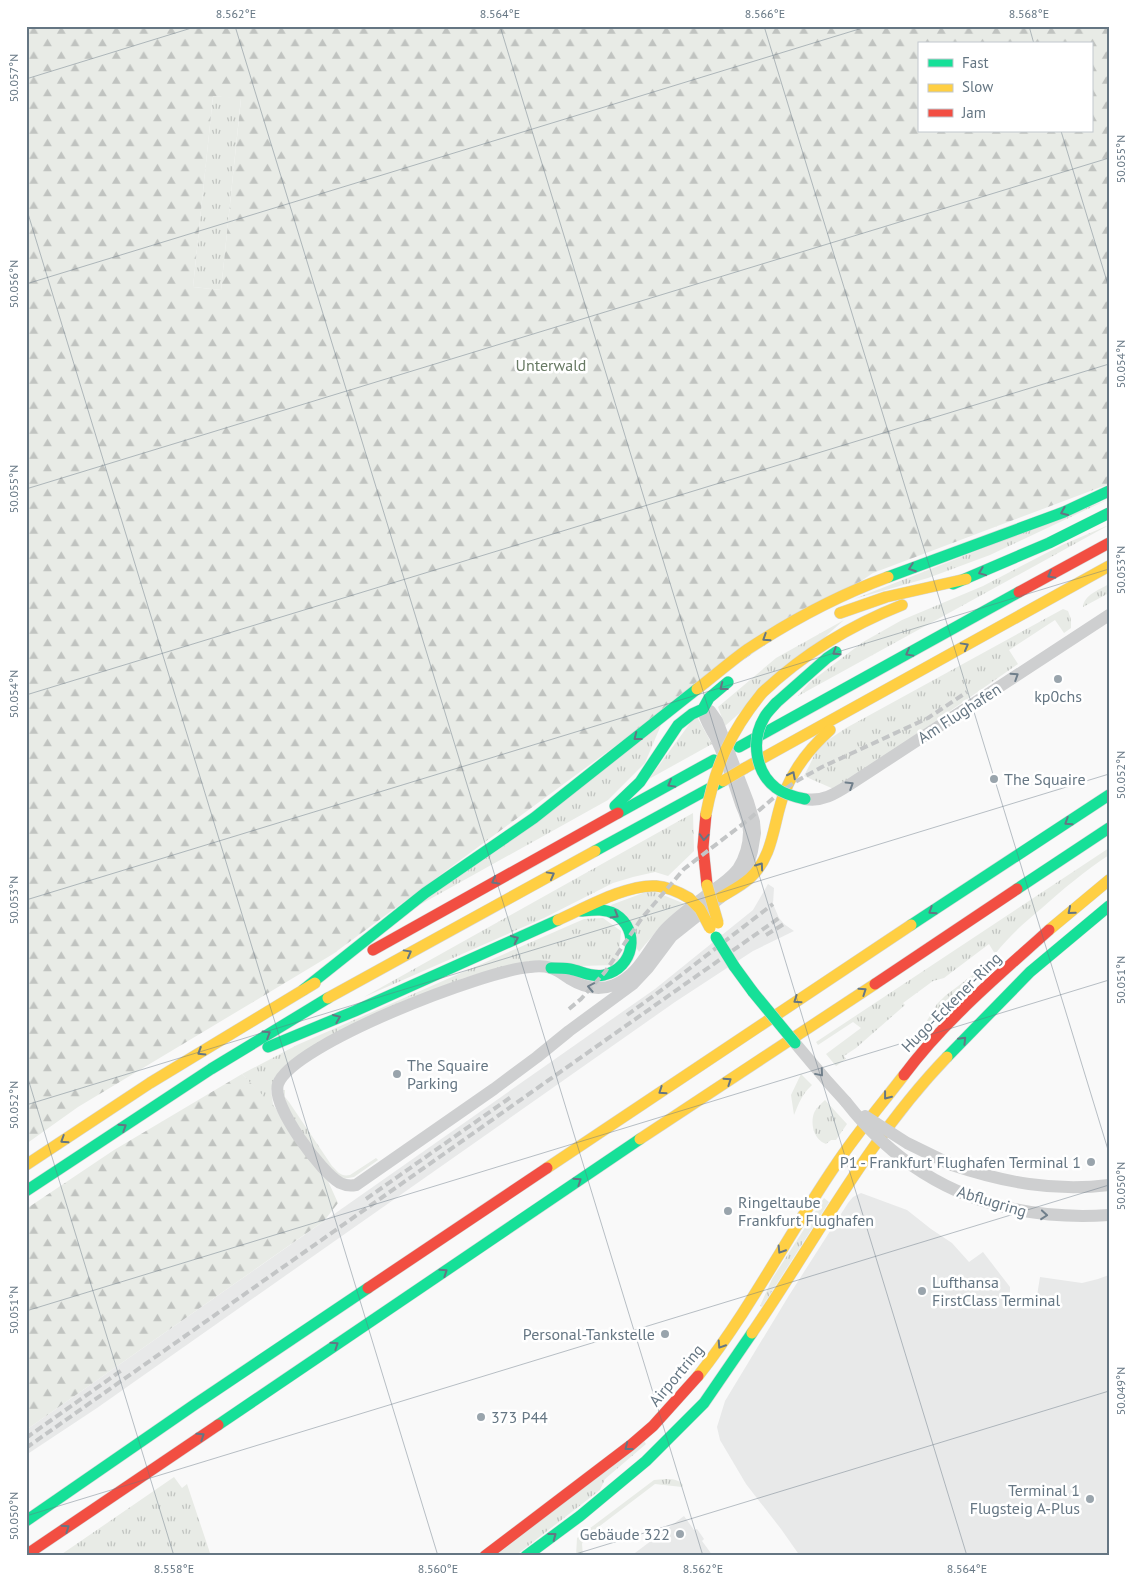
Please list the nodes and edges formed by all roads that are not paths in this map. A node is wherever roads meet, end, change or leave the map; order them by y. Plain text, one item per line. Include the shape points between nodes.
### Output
1 (1109, 491) edge
2 (1109, 514) edge
3 (1109, 543) edge
4 (1109, 566) edge
5 (966, 579) junction
6 (921, 597) junction
7 (1109, 615) edge
8 (828, 619) dead end
9 (739, 675) dead end
10 (862, 704) junction
11 (703, 709) junction
12 (1109, 795) edge
13 (805, 799) joint
14 (1109, 828) edge
15 (583, 832) junction
16 (1109, 880) edge
17 (720, 897) junction
18 (1109, 906) edge
19 (568, 915) junction
20 (716, 931) junction
21 (551, 968) junction
22 (303, 990) junction
23 (795, 1043) joint
24 (211, 1069) junction
25 (846, 1102) junction
26 (26, 1165) edge
27 (835, 1165) joint
28 (1109, 1185) edge
29 (26, 1191) edge
30 (1109, 1215) edge
31 (26, 1520) edge
32 (26, 1556) edge
33 (485, 1556) edge
34 (526, 1556) edge

1 -> 22 main road via 1046,519 872,583 783,627 747,650 534,818 425,893
2 -> 5 main road
3 -> 15 main road
10 -> 4 main road
5 - 6 main road
5 - 8 main road via 892,595
6 -> 13 main road, bridge via 827,658 776,703 761,723 756,741 764,773 774,786
6 -> 20 main road, bridge via 824,643 791,666 762,693 742,719 715,772 706,814 703,847
13 -> 7 street, Am Flughafen via 825,798 849,785
9 -> 11 main road via 709,698
17 -> 10 main road via 750,878 765,858 781,800 799,763 827,732
24 -> 10 main road, bridge via 328,998
11 - 15 main road via 678,726 640,782
11 - 17 street via 714,715 724,736 756,833 748,865
11 -> 21 street via 748,824 746,852 739,867 664,931 623,981 607,987 590,988
12 -> 31 main road via 824,982
32 -> 14 main road via 617,1155
15 -> 22 main road
16 -> 27 main road, Hugo-Eckener-Ring via 943,1028
17 - 21 street via 672,936 633,984 537,1057 356,1185 344,1184 326,1172 298,1135 279,1101 278,1086 284,1074 317,1050 359,1027 470,981 529,967
34 -> 18 main road via 634,1471 704,1403 870,1151 936,1068 1030,972
19 - 20 main road, bridge via 612,895 643,886 661,886 670,887 689,898
19 -> 21 main road via 600,910 618,916 630,933 629,955 612,973 603,975
24 -> 19 main road via 355,1011
20 - 23 main road, bridge via 734,966
22 -> 26 main road
23 -> 25 street
29 -> 24 main road
25 - 28 street, bridge via 907,1143 952,1165 980,1174 1042,1186
25 -> 30 street, Abflugring, bridge via 886,1145 954,1190 980,1201 1035,1214
27 -> 33 main road, Airportring via 739,1319 689,1388 631,1445

